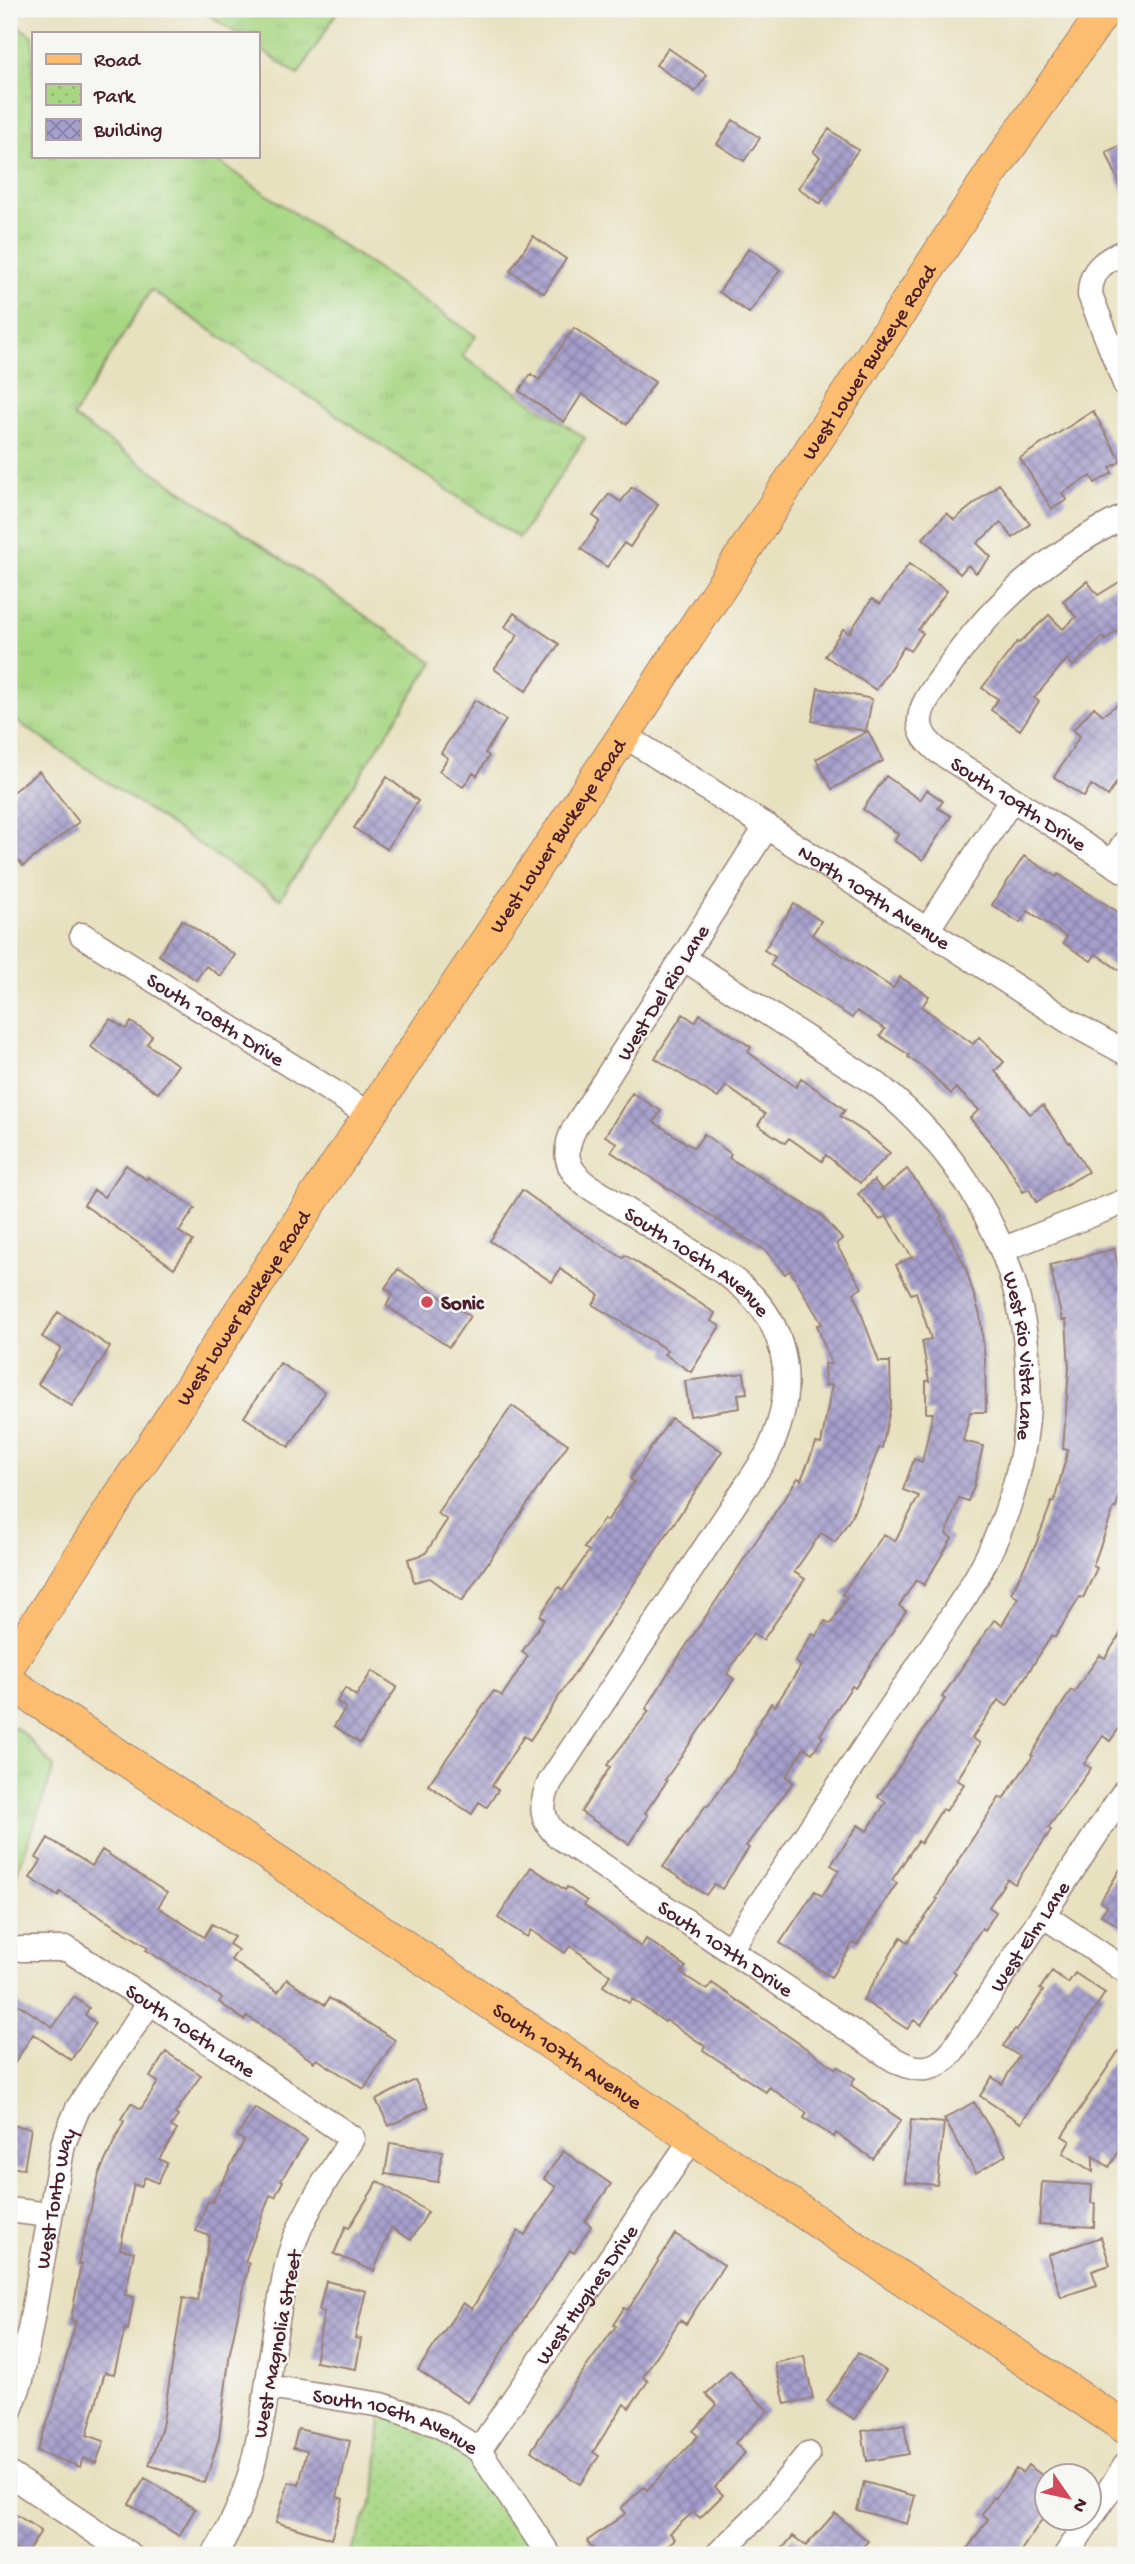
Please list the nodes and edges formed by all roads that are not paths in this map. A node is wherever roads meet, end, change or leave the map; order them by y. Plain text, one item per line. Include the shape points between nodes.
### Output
1 (1106, 9) edge
2 (1126, 251) edge
3 (1126, 386) edge
4 (1126, 516) edge
5 (624, 736) junction
6 (1012, 799) junction
7 (767, 826) junction
8 (1126, 841) edge
9 (1119, 868) edge
10 (927, 930) junction
11 (82, 935) dead end
12 (683, 958) junction
13 (1126, 1054) edge
14 (359, 1108) junction
15 (566, 1161) joint
16 (1126, 1201) edge
17 (1004, 1249) junction
18 (9, 1665) edge
19 (9, 1682) edge
20 (1126, 1789) edge
21 (542, 1812) joint
22 (1043, 1915) junction
23 (21, 1949) dead end
24 (730, 1949) junction
25 (1126, 1971) edge
26 (150, 2002) junction
27 (924, 2069) joint
28 (352, 2138) joint
29 (692, 2139) junction
30 (9, 2210) edge
31 (49, 2215) junction
32 (268, 2387) junction
33 (9, 2413) edge
34 (1126, 2428) edge
35 (479, 2450) junction
36 (808, 2454) dead end
37 (1126, 2465) edge
38 (9, 2474) edge
39 (130, 2555) edge
40 (214, 2555) edge
41 (549, 2555) edge
42 (717, 2555) edge
43 (1066, 2555) edge

1 - 5 main road, West Lower Buckeye Road via 992,172
2 - 3 street via 1104,262 1090,285 1091,304
4 - 6 street, South 109th Drive via 1045,565 985,620 927,700 920,719 925,737 938,751
5 - 7 street, North 109th Avenue
5 - 14 main road, West Lower Buckeye Road
6 - 9 street, South 109th Drive
6 - 10 street
7 - 10 street, North 109th Avenue
7 - 12 street, West Del Rio Lane
8 - 9 street
10 - 13 street, North 109th Avenue
11 - 14 street, South 108th Drive
12 - 15 street, West Del Rio Lane via 575,1129
12 - 17 street, West Rio Vista Lane via 900,1103 966,1180
14 - 18 main road, West Lower Buckeye Road
15 - 21 street, South 106th Avenue via 585,1184 723,1272 755,1299 776,1334 787,1391 767,1455 550,1782
16 - 17 street
17 - 24 street, West Rio Vista Lane via 1026,1344 1028,1398 1021,1457 1002,1527 965,1595
19 - 29 main road, South 107th Avenue
20 - 22 street, West Elm Lane
21 - 24 street, South 107th Drive via 558,1836
22 - 25 street
22 - 27 street, West Elm Lane via 952,2052 935,2067
23 - 26 street, South 106th Lane via 66,1949
24 - 27 street, South 107th Drive via 893,2059
26 - 28 street, South 106th Lane
26 - 31 street, West Tonto Way via 78,2108 63,2144
28 - 32 street, West Magnolia Street via 307,2211 291,2252
29 - 34 main road, South 107th Avenue
29 - 35 street, West Hughes Drive
30 - 31 street
31 - 33 street, West Tonto Way via 21,2380
32 - 35 street, South 106th Avenue via 382,2405 439,2425
32 - 40 street, West Magnolia Street via 252,2473
35 - 41 street, South 106th Avenue
36 - 42 street
37 - 43 street
38 - 39 street

